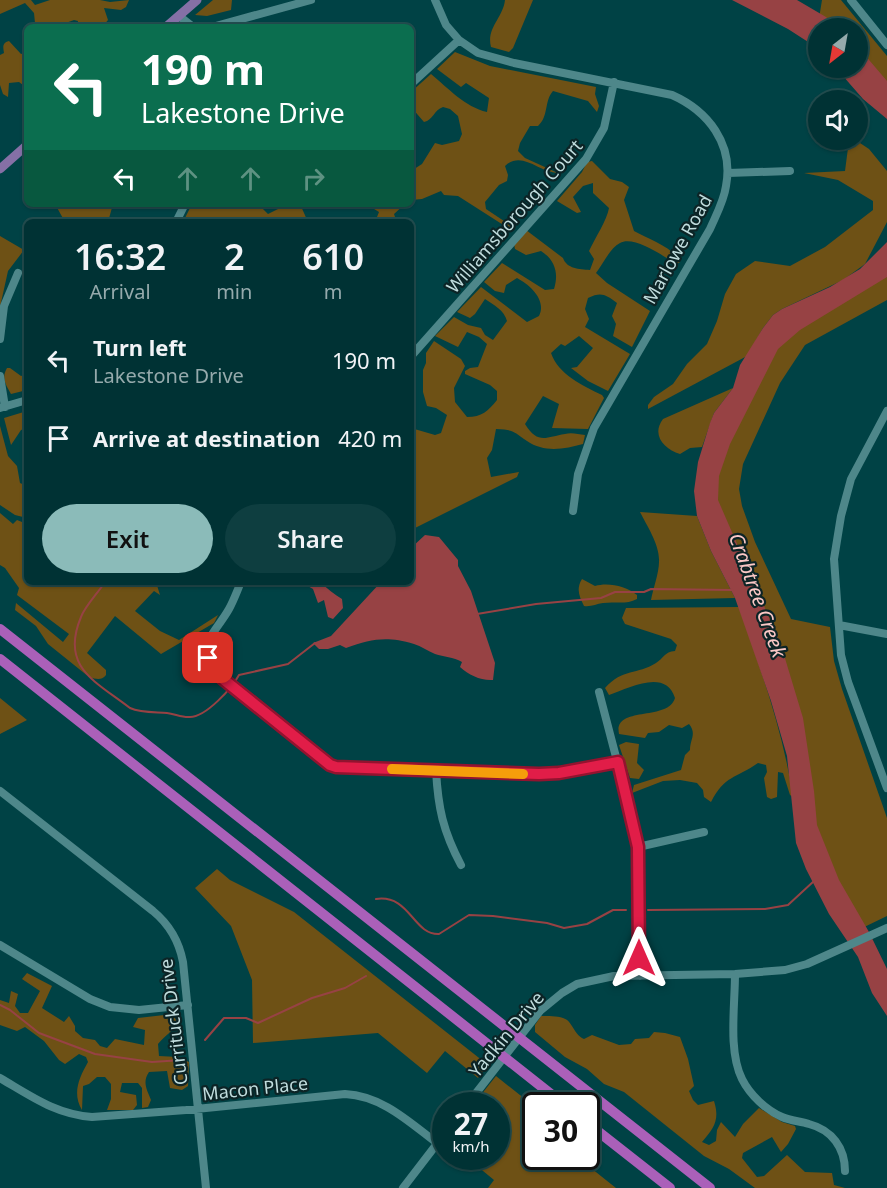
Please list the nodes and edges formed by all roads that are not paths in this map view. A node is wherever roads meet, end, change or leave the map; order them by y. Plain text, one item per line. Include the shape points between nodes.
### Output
1 (197, 0) edge
2 (311, 0) edge
3 (435, 0) edge
4 (851, 0) edge
5 (179, 16) junction
6 (170, 24) edge
7 (189, 24) edge
8 (223, 24) edge
9 (459, 40) junction
10 (887, 45) edge
11 (414, 81) edge
12 (614, 82) junction
13 (24, 148) edge
14 (0, 169) edge
15 (790, 171) dead end
16 (728, 173) junction
17 (18, 273) dead end
18 (0, 339) edge
19 (414, 353) edge
20 (0, 376) edge
21 (24, 401) edge
22 (3, 408) edge
23 (887, 411) edge
24 (573, 511) dead end
25 (240, 585) edge
26 (839, 625) junction
27 (0, 629) edge
28 (887, 634) edge
29 (0, 659) edge
30 (599, 692) dead end
31 (618, 762) junction
32 (883, 766) edge
33 (436, 770) junction
34 (887, 788) edge
35 (0, 791) edge
36 (704, 832) dead end
37 (638, 847) junction
38 (461, 865) dead end
39 (887, 928) edge
40 (0, 945) edge
41 (735, 974) junction
42 (639, 976) junction
43 (188, 1005) junction
44 (0, 1078) edge
45 (477, 1092) edge
46 (549, 1092) edge
47 (198, 1109) junction
48 (600, 1133) edge
49 (432, 1140) edge
50 (432, 1149) edge
51 (845, 1171) dead end
52 (206, 1188) edge
53 (404, 1188) edge
54 (670, 1188) edge
55 (710, 1188) edge

1 - 5 main road
2 - 8 street
3 - 9 street, Marlowe Road via 446,25
4 - 10 street
5 - 6 main road
5 - 7 street
9 - 11 street
9 - 12 street, Marlowe Road via 478,53 496,58
12 - 16 street, Marlowe Road via 672,95 697,109 719,134
12 - 19 street, Williamsborough Court via 604,128 586,159
13 - 14 main road
15 - 16 street
16 - 24 street, Marlowe Road via 722,204 710,229 594,428 578,474
17 - 18 street via 4,306
20 - 22 street
21 - 22 street
23 - 26 street via 851,479 841,516 834,559
25 - 33 street via 207,643 211,665 223,679 330,765 342,769
26 - 28 street
26 - 32 street via 848,682
27 - 55 highway
29 - 46 highway
30 - 31 street
31 - 33 street via 559,773
31 - 37 street
32 - 34 street
33 - 38 street via 441,817
35 - 43 street, Currituck Drive via 167,924 182,956
36 - 37 street
37 - 42 street
39 - 41 street, Yadkin Drive via 807,964
40 - 43 street via 90,999 118,1010
41 - 42 street, Yadkin Drive
41 - 51 street via 735,1059 743,1080 772,1111 828,1133 844,1155
42 - 45 street, Yadkin Drive via 614,976 577,984 550,1001
43 - 47 street, Currituck Drive
44 - 47 street, Macon Place via 50,1108 78,1116
47 - 49 street, Macon Place via 359,1095 384,1104
47 - 52 street, Currituck Drive
48 - 54 highway
50 - 53 street

